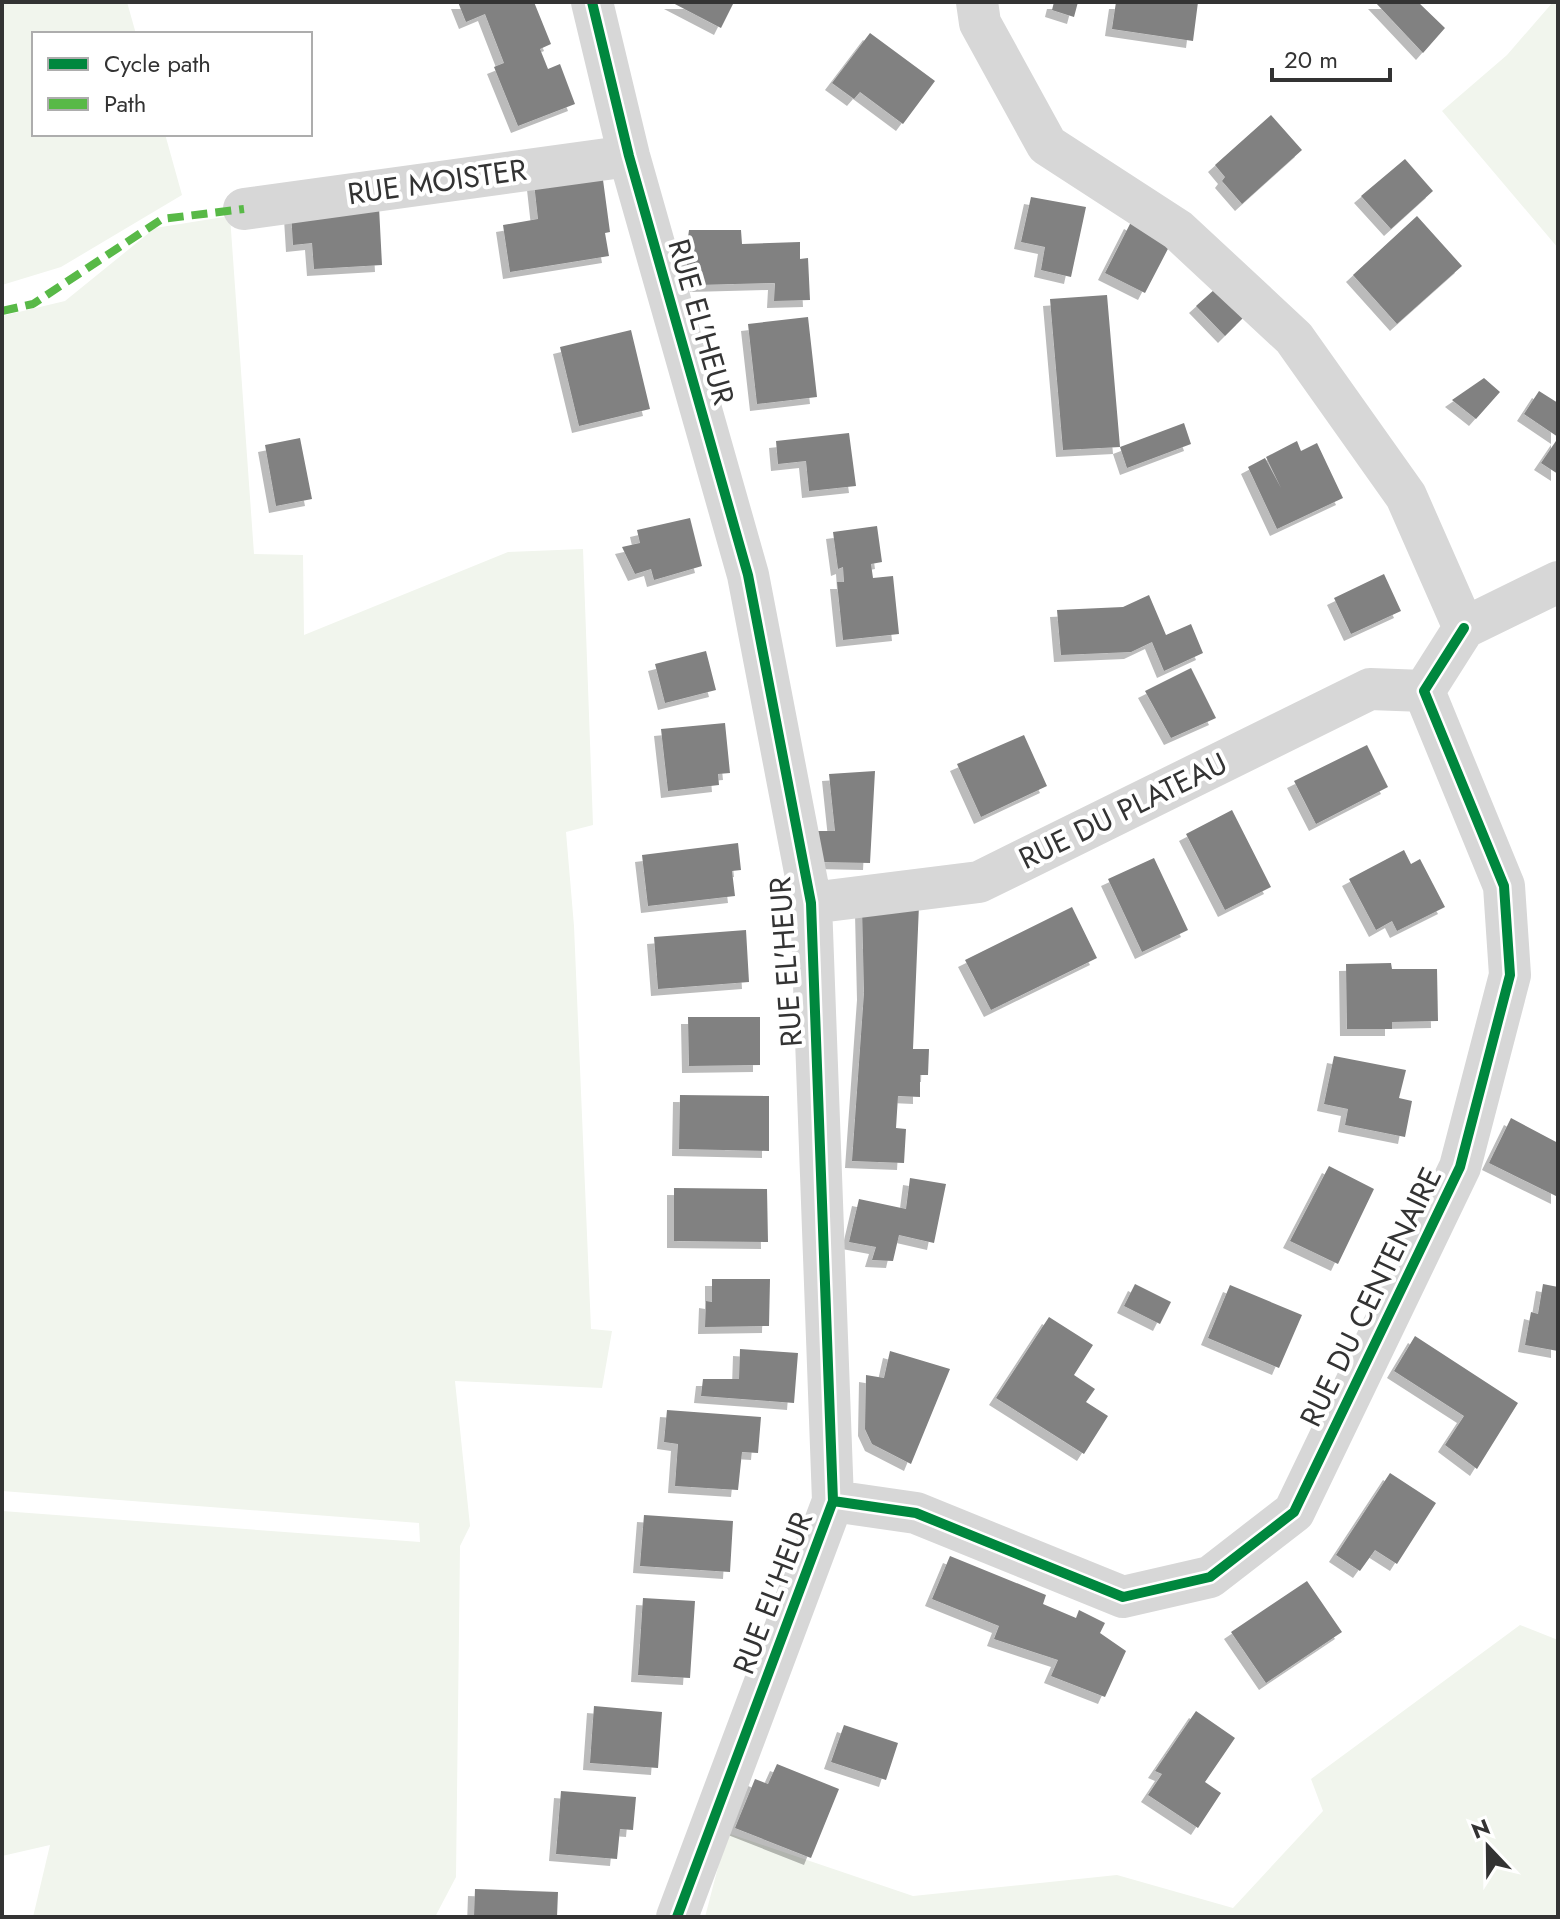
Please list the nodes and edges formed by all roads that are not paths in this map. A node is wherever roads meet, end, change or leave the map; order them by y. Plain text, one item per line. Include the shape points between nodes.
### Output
1 (592, 2) edge
2 (977, 2) edge
3 (629, 156) junction
4 (244, 209) dead end
5 (1558, 582) edge
6 (1464, 628) junction
7 (1424, 691) junction
8 (811, 903) junction
9 (833, 1501) junction
10 (677, 1917) edge

1 - 3 street, RUE EL'HEUR
2 - 6 street via 980,23 1047,145 1178,230 1294,338 1406,496
3 - 4 street, RUE MOISTER
3 - 8 street, RUE EL'HEUR via 748,575
5 - 6 street
6 - 7 street
7 - 8 street, RUE DU PLATEAU via 1370,689 979,882
7 - 9 street, RUE DU CENTENAIRE via 1504,886 1510,975 1460,1167 1294,1512 1210,1577 1123,1597 916,1513
8 - 9 street, RUE EL'HEUR
9 - 10 street, RUE EL'HEUR

